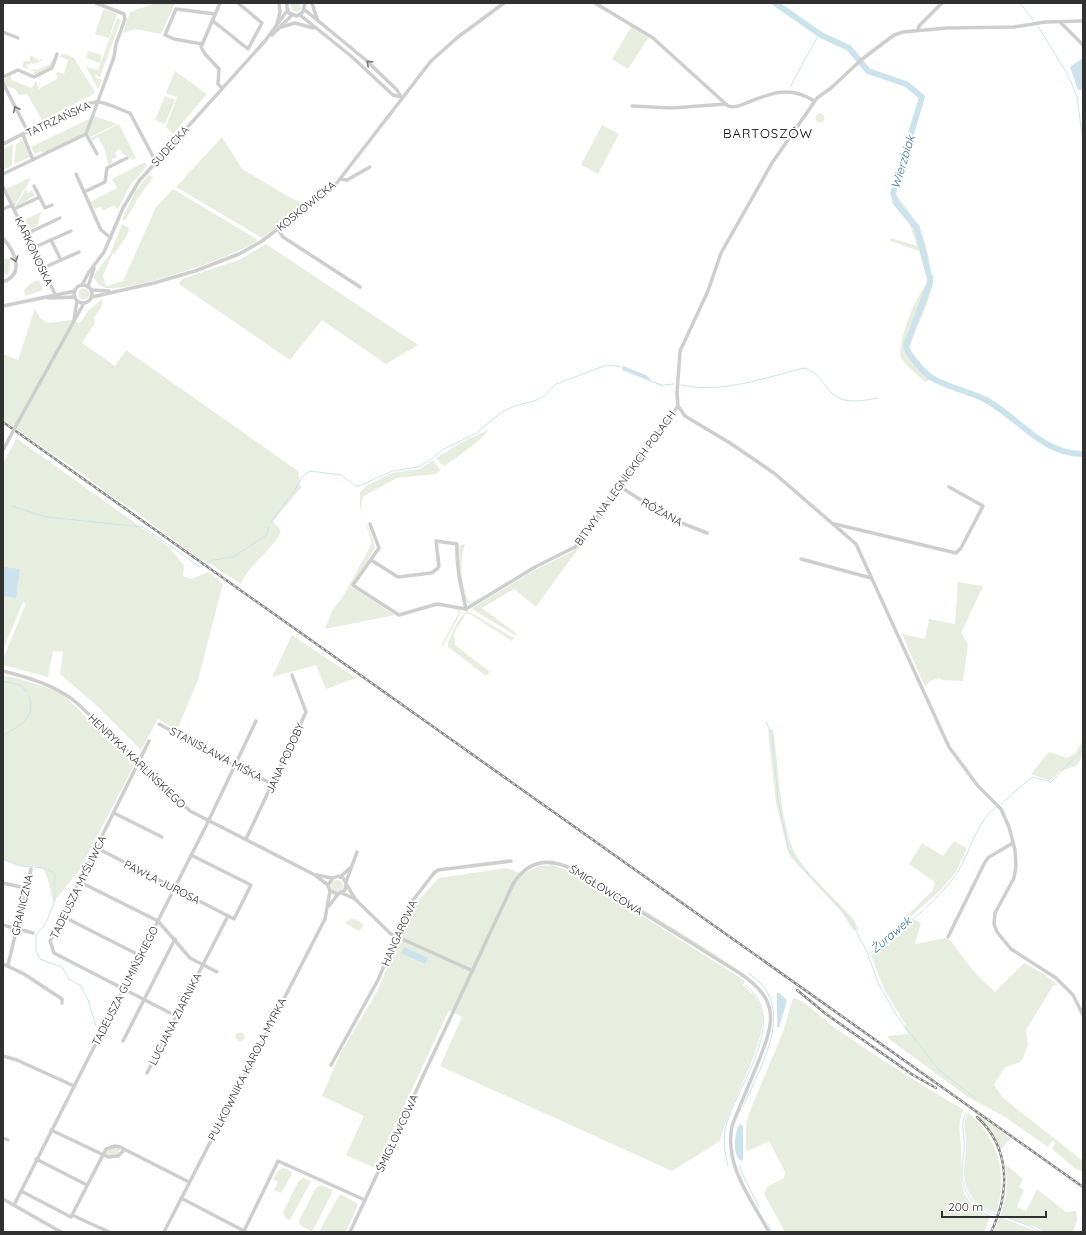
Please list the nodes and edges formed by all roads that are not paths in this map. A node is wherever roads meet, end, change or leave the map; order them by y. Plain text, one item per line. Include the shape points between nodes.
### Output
1 (96, 3) edge
2 (220, 3) edge
3 (238, 3) edge
4 (279, 3) edge
5 (287, 3) edge
6 (305, 3) edge
7 (312, 3) edge
8 (504, 3) edge
9 (595, 3) edge
10 (942, 3) edge
11 (305, 10) junction
12 (288, 11) junction
13 (215, 14) junction
14 (292, 15) junction
15 (300, 15) junction
16 (318, 20) junction
17 (213, 21) junction
18 (1083, 21) edge
19 (1061, 22) junction
20 (278, 27) junction
21 (316, 29) junction
22 (918, 30) junction
23 (3, 32) edge
24 (18, 38) dead end
25 (202, 44) junction
26 (1083, 45) edge
27 (57, 54) dead end
28 (3, 77) edge
29 (3, 83) edge
30 (222, 88) junction
31 (407, 89) junction
32 (397, 90) junction
33 (393, 95) junction
34 (401, 97) junction
35 (814, 101) junction
36 (98, 102) junction
37 (726, 104) junction
38 (394, 106) junction
39 (632, 106) dead end
40 (28, 132) junction
41 (86, 134) junction
42 (23, 135) junction
43 (3, 144) edge
44 (97, 154) dead end
45 (127, 158) dead end
46 (33, 160) junction
47 (156, 162) junction
48 (370, 167) dead end
49 (3, 174) edge
50 (76, 174) dead end
51 (340, 179) junction
52 (34, 186) dead end
53 (3, 187) edge
54 (84, 192) junction
55 (40, 197) junction
56 (52, 205) dead end
57 (13, 207) junction
58 (3, 210) edge
59 (60, 218) dead end
60 (278, 229) junction
61 (71, 231) dead end
62 (26, 234) junction
63 (3, 238) edge
64 (111, 238) junction
65 (51, 240) junction
66 (33, 248) junction
67 (79, 252) dead end
68 (61, 260) junction
69 (95, 265) junction
70 (43, 268) junction
71 (3, 282) edge
72 (82, 286) junction
73 (360, 286) dead end
74 (88, 287) junction
75 (91, 290) junction
76 (75, 291) junction
77 (114, 291) junction
78 (55, 294) junction
79 (92, 297) junction
80 (43, 298) junction
81 (76, 299) junction
82 (84, 303) junction
83 (3, 306) edge
84 (73, 325) junction
85 (678, 406) junction
86 (3, 450) edge
87 (619, 486) junction
88 (949, 487) dead end
89 (370, 524) dead end
90 (835, 524) junction
91 (707, 533) dead end
92 (801, 559) dead end
93 (371, 560) junction
94 (872, 578) junction
95 (466, 609) junction
96 (3, 671) edge
97 (292, 675) dead end
98 (256, 721) dead end
99 (159, 724) dead end
100 (149, 741) dead end
101 (139, 763) junction
102 (234, 766) junction
103 (273, 784) junction
104 (114, 813) junction
105 (209, 821) junction
106 (162, 837) dead end
107 (246, 839) junction
108 (1013, 843) junction
109 (97, 848) junction
110 (357, 852) dead end
111 (192, 855) junction
112 (511, 861) dead end
113 (350, 868) junction
114 (31, 869) dead end
115 (315, 875) junction
116 (340, 877) junction
117 (332, 878) junction
118 (80, 882) junction
119 (3, 883) edge
120 (346, 884) junction
121 (328, 885) junction
122 (26, 888) junction
123 (174, 888) junction
124 (330, 891) junction
125 (340, 893) junction
126 (355, 899) junction
127 (329, 906) junction
128 (62, 916) junction
129 (228, 916) junction
130 (158, 921) junction
131 (3, 924) edge
132 (17, 927) junction
133 (33, 933) dead end
134 (396, 937) junction
135 (948, 937) dead end
136 (175, 939) junction
137 (141, 956) junction
138 (3, 964) edge
139 (202, 964) junction
140 (8, 965) junction
141 (473, 971) junction
142 (217, 972) dead end
143 (124, 990) junction
144 (144, 1000) junction
145 (62, 1003) dead end
146 (1083, 1015) edge
147 (176, 1016) junction
148 (123, 1041) dead end
149 (3, 1056) edge
150 (331, 1065) dead end
151 (147, 1073) dead end
152 (74, 1086) junction
153 (51, 1130) junction
154 (3, 1138) edge
155 (8, 1140) dead end
156 (124, 1150) junction
157 (103, 1155) junction
158 (36, 1159) junction
159 (189, 1182) junction
160 (87, 1185) junction
161 (21, 1191) junction
162 (181, 1198) junction
163 (3, 1199) edge
164 (365, 1200) junction
165 (14, 1205) junction
166 (72, 1215) junction
167 (61, 1232) edge
168 (109, 1232) edge
169 (164, 1232) edge
170 (245, 1232) edge
171 (350, 1232) edge
172 (769, 1232) edge

1 - 36 street via 124,14 125,19
2 - 13 street
3 - 17 street via 262,23 248,49
4 - 20 street
5 - 12 street
6 - 11 street
7 - 16 street
8 - 31 street, KOSKOWICKA via 442,50
9 - 37 street via 654,38
10 - 22 street
11 - 15 street
11 - 16 street
12 - 14 street
12 - 20 street, SUDECKA
13 - 17 street
13 - 25 street via 176,9 165,35
14 - 15 street
14 - 20 street, SUDECKA
15 - 21 street
32 -> 16 street
17 - 25 street
18 - 19 street
19 - 22 street via 1014,27
19 - 26 street
20 - 21 street via 295,23
20 - 30 street, SUDECKA
21 - 33 street
22 - 35 street via 894,35
23 - 24 street
25 - 30 street via 201,49 219,69 218,84
27 - 28 street via 52,68 34,77 18,70
40 -> 29 street
30 - 47 street, SUDECKA
31 - 32 street
31 - 34 street, KOSKOWICKA
32 - 34 street
33 - 34 street
33 - 38 street
34 - 38 street, KOSKOWICKA
35 - 37 street via 801,93 784,91 738,106 731,107
35 - 85 street via 772,163 721,253 708,291 680,351 677,376
36 - 40 street, TATRZAŃSKA via 73,110
36 - 41 street
36 - 47 street, TATRZAŃSKA via 130,113
37 - 39 street via 671,108
38 - 51 street, KOSKOWICKA
40 - 42 street, TATRZAŃSKA
41 - 44 street
41 - 46 street
42 - 43 street, TATRZAŃSKA
42 - 46 street
45 - 54 street via 107,168 105,182
46 - 49 street
47 - 64 street, SUDECKA via 134,189
48 - 51 street via 347,180
50 - 54 street
51 - 60 street, KOSKOWICKA
52 - 55 street
53 - 57 street, KARKONOSKA
54 - 64 street via 102,232
55 - 56 street via 45,208
55 - 57 street
57 - 58 street
57 - 62 street, KARKONOSKA
59 - 62 street
60 - 73 street via 283,237
60 - 77 street, KOSKOWICKA via 250,249 226,260 154,283
61 - 65 street
62 - 66 street, KARKONOSKA
63 -> 71 street, KARKONOSKA via 17,262 12,276
64 - 69 street, SUDECKA
65 - 66 street
65 - 68 street
66 - 70 street, KARKONOSKA
67 - 68 street
68 - 70 street
69 - 72 street, SUDECKA
69 - 74 street, SUDECKA
70 - 78 street, KARKONOSKA
72 - 74 street
72 - 76 street
74 - 75 street
75 - 77 street, KOSKOWICKA
75 - 79 street
76 - 78 street
76 - 81 street
77 - 79 street, KOSKOWICKA
78 - 80 street
79 - 82 street
80 - 81 street
80 - 83 street
81 - 82 street
81 - 84 street
82 - 84 street
84 - 86 street, bridge
85 - 87 street, BITWY NA LEGNICKICH POLACH
85 - 90 street via 691,420 774,473
87 - 91 street, RÓŻANA via 669,518
87 - 95 street, BITWY NA LEGNICKICH POLACH via 575,547 535,567
88 - 90 street via 983,506 956,554
89 - 93 street via 379,548
90 - 94 street via 856,544
92 - 94 street
93 - 95 street via 353,585 399,615 437,604
93 - 95 street via 398,577 431,573 439,566 436,541 457,544 459,580
94 - 108 street via 949,747 978,786 1000,809
96 - 101 street, HENRYKA KARLIŃSKIEGO via 36,680 65,694
97 - 103 street, JANA PODOBY via 306,712
98 - 102 street, TADEUSZA GUMIŃSKIEGO
99 - 102 street, STANISŁAWA MIŚKA
100 - 101 street, TADEUSZA MYŚLIWCA
101 - 104 street, TADEUSZA MYŚLIWCA
101 - 105 street, HENRYKA KARLIŃSKIEGO via 186,808
102 - 103 street, STANISŁAWA MIŚKA
102 - 105 street, TADEUSZA GUMIŃSKIEGO
103 - 107 street, JANA PODOBY
104 - 106 street
104 - 109 street, TADEUSZA MYŚLIWCA
105 - 107 street, HENRYKA KARLIŃSKIEGO
105 - 111 street, TADEUSZA GUMIŃSKIEGO
107 - 115 street, HENRYKA KARLIŃSKIEGO
108 - 135 street via 985,862
108 - 146 street via 1015,872 995,913 995,927 1011,949 1056,978 1073,996
109 - 118 street, TADEUSZA MYŚLIWCA
109 - 123 street, PAWŁA JUROSA
110 - 113 street
111 - 123 street, TADEUSZA GUMIŃSKIEGO
111 - 129 street via 251,885 234,919
112 - 134 street, HANGAROWA via 436,871 410,904
113 - 116 street
113 - 120 street
114 - 122 street, GRANICZNA
115 - 117 street, HENRYKA KARLIŃSKIEGO
115 - 121 street, HENRYKA KARLIŃSKIEGO
116 - 117 street
116 - 120 street
117 - 121 street
118 - 128 street, TADEUSZA MYŚLIWCA
118 - 130 street
119 - 122 street
120 - 125 street
120 - 126 street
121 - 124 street
122 - 132 street, GRANICZNA
123 - 129 street, PAWŁA JUROSA
123 - 130 street, TADEUSZA GUMIŃSKIEGO
124 - 125 street
124 - 127 street, PUŁKOWNIKA KAROLA MYRKA
125 - 126 street
125 - 127 street, PUŁKOWNIKA KAROLA MYRKA
126 - 134 street
127 - 159 street, PUŁKOWNIKA KAROLA MYRKA via 325,919
128 - 137 street
128 - 143 street, TADEUSZA MYŚLIWCA via 50,941 54,952
129 - 139 street, LUCJANA ZIARNIKA
130 - 136 street
130 - 137 street, TADEUSZA GUMIŃSKIEGO
131 - 132 street
132 - 133 street
132 - 140 street, GRANICZNA
134 - 141 street
134 - 150 street, HANGAROWA via 378,980
136 - 139 street via 186,955
136 - 144 street
137 - 143 street, TADEUSZA GUMIŃSKIEGO
138 - 140 street
139 - 142 street
139 - 147 street, LUCJANA ZIARNIKA
140 - 145 street via 43,986 62,1000
141 - 164 street, ŚMIGŁOWCOWA
141 - 172 street, ŚMIGŁOWCOWA via 519,874 537,864 549,862 574,870 756,985 768,1003 771,1026 767,1042 732,1126 730,1142 736,1170
143 - 144 street, TADEUSZA MYŚLIWCA
143 - 152 street, TADEUSZA GUMIŃSKIEGO
144 - 147 street, TADEUSZA MYŚLIWCA
144 - 148 street
147 - 151 street, LUCJANA ZIARNIKA
149 - 152 street
152 - 153 street, TADEUSZA GUMIŃSKIEGO
153 - 157 street
153 - 158 street, TADEUSZA GUMIŃSKIEGO
154 - 155 street
156 - 157 street via 113,1158
156 - 157 street via 111,1146
156 - 159 street
157 - 160 street
158 - 160 street
158 - 161 street, TADEUSZA GUMIŃSKIEGO
159 - 162 street, PUŁKOWNIKA KAROLA MYRKA
160 - 166 street
161 - 165 street, TADEUSZA GUMIŃSKIEGO
161 - 166 street via 71,1217
162 - 169 street, PUŁKOWNIKA KAROLA MYRKA
162 - 170 street
163 - 165 street
164 - 170 street via 278,1161
164 - 171 street, ŚMIGŁOWCOWA
165 - 167 street
166 - 168 street

